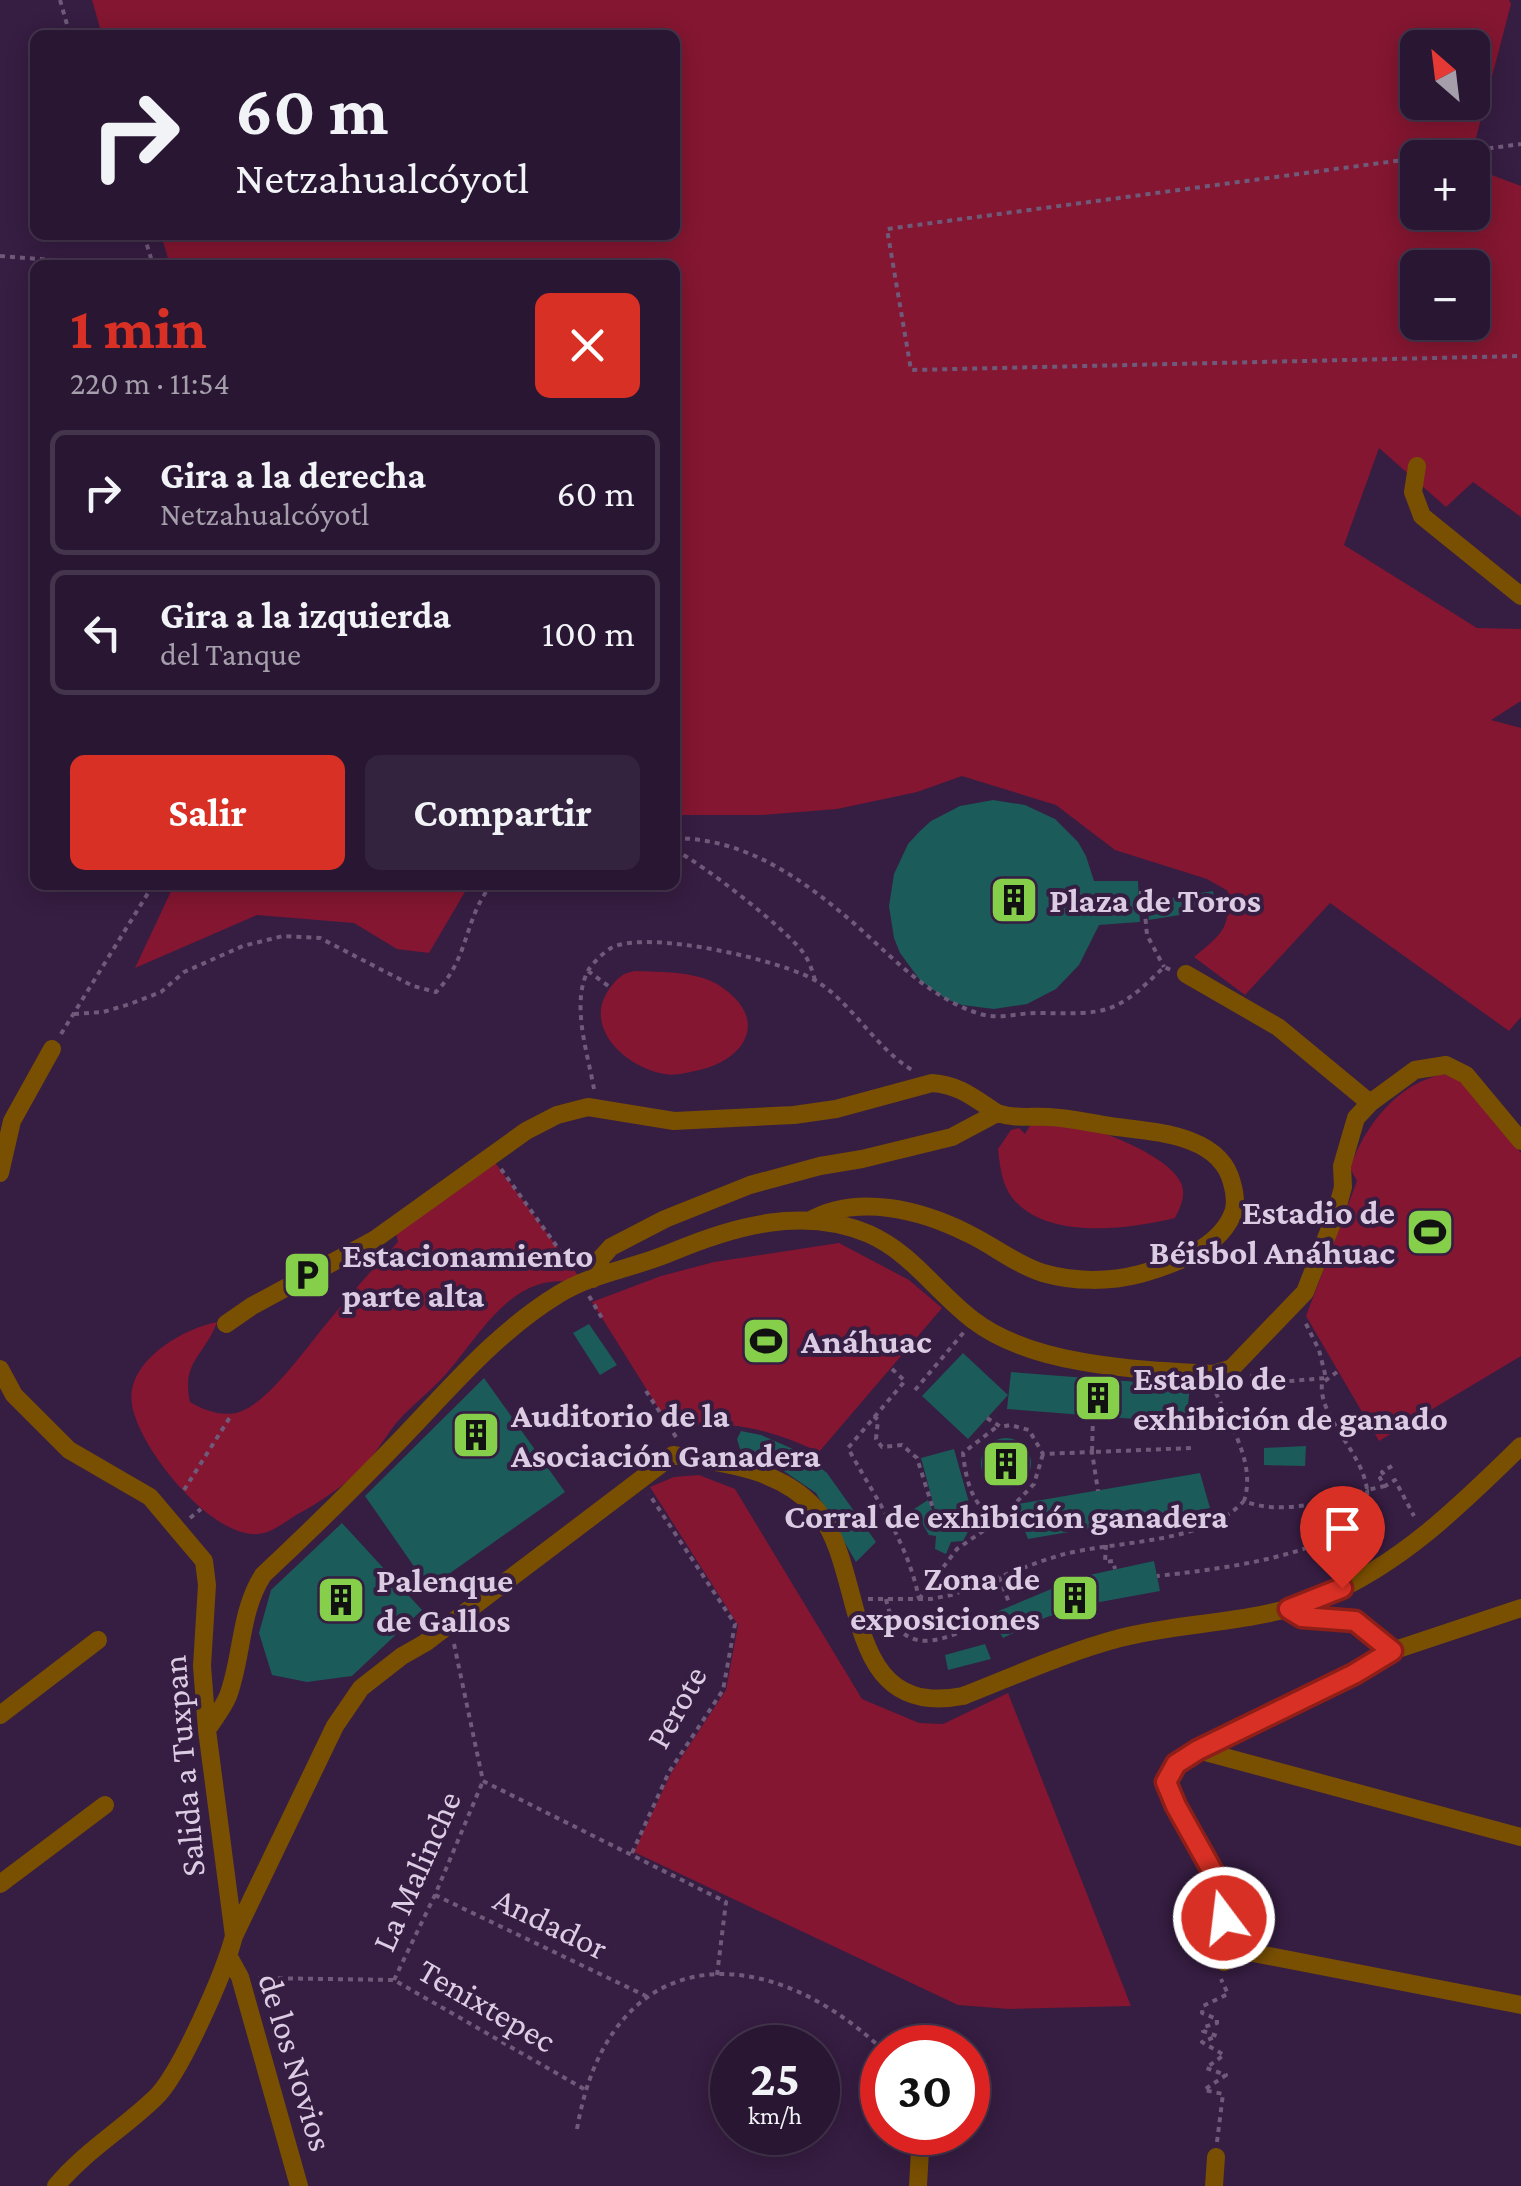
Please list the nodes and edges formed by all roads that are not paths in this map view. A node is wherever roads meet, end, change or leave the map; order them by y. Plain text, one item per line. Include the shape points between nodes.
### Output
1 (1418, 466) dead end
2 (1521, 596) edge
3 (1186, 974) road end
4 (52, 1049) road end
5 (1370, 1103) junction
6 (997, 1113) junction
7 (1521, 1141) edge
8 (0, 1173) edge
9 (809, 1221) junction
10 (588, 1280) junction
11 (226, 1324) dead end
12 (0, 1368) edge
13 (1521, 1446) edge
14 (1521, 1608) edge
15 (1289, 1609) junction
16 (98, 1640) dead end
17 (1392, 1651) junction
18 (0, 1715) edge
19 (207, 1730) junction
20 (1198, 1750) junction
21 (105, 1804) dead end
22 (1521, 1838) edge
23 (0, 1884) edge
24 (234, 1936) junction
25 (229, 1958) junction
26 (1521, 2004) edge
27 (920, 2155) edge
28 (1216, 2157) road end
29 (56, 2186) edge
30 (299, 2186) edge
31 (918, 2186) edge
32 (1214, 2186) edge

1 - 2 street via 1413,492 1422,516
3 - 5 street via 1278,1028
4 - 8 street via 12,1120
5 - 7 street via 1415,1070 1446,1065 1466,1075
5 - 9 street via 1356,1118 1341,1195 1306,1292 1232,1368 1213,1374 1040,1354 1006,1342 973,1321 903,1253 854,1228
6 - 9 street via 1184,1139 1228,1171 1232,1216 1212,1240 1177,1261 1106,1280 1047,1274 905,1211 834,1208
6 - 10 street via 952,1137 797,1172 705,1202 611,1248
6 - 11 street via 970,1092 932,1083 794,1115 674,1121 588,1107 557,1115 526,1130 374,1240
9 - 10 street via 718,1233
10 - 19 street via 513,1325 264,1575 245,1616 228,1697
12 - 19 street, Salida a Tuxpan via 14,1395 69,1450 150,1496 204,1561
13 - 15 street via 1397,1555
14 - 17 street
15 - 17 street via 1302,1617 1355,1621
15 - 24 street via 1121,1638 962,1696 922,1698 876,1666 840,1551 815,1508 747,1468 673,1455 362,1688 335,1726
16 - 18 street
17 - 20 street
19 - 24 street, Salida a Tuxpan
20 - 22 street
20 - 26 street via 1176,1764 1166,1782 1222,1888 1226,1955
21 - 23 street
24 - 25 street, Salida a Tuxpan
25 - 29 street, Salida a Tuxpan via 159,2095
25 - 30 street, de los Novios
27 - 31 street
28 - 32 street

